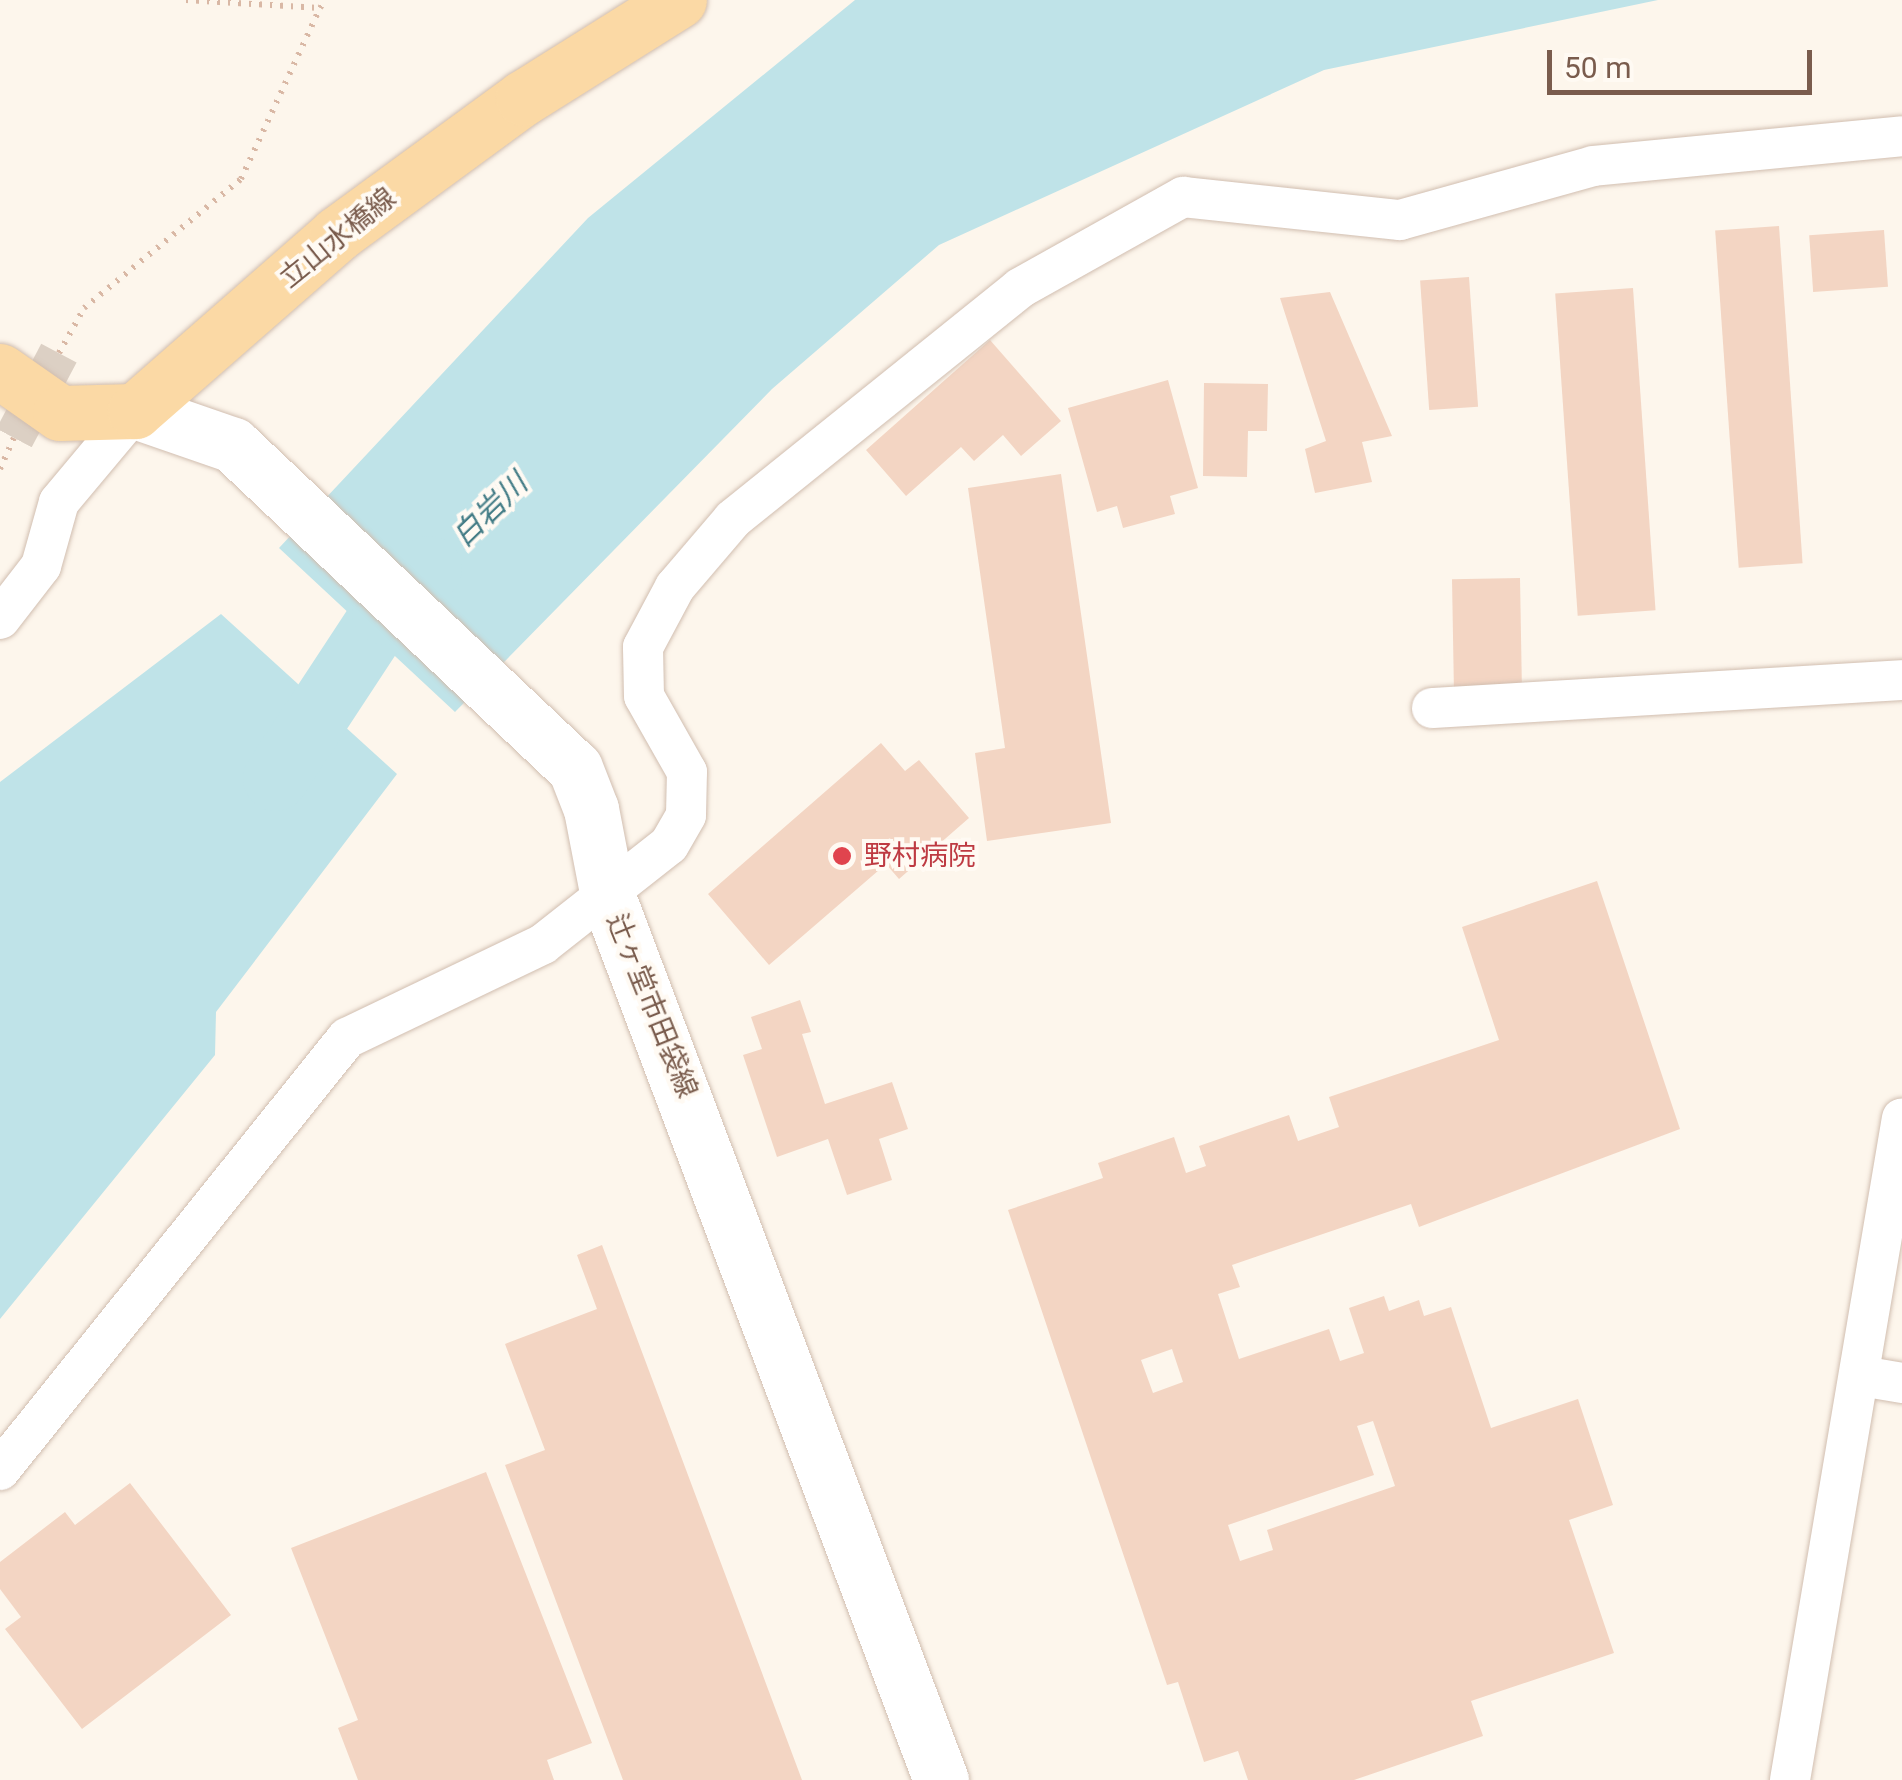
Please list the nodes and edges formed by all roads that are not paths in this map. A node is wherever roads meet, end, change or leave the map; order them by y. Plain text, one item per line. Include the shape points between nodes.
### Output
1 (679, 0) edge
2 (1902, 136) edge
3 (0, 370) edge
4 (135, 411) junction
5 (0, 619) edge
6 (1902, 680) edge
7 (1432, 708) dead end
8 (608, 897) junction
9 (1902, 1118) edge
10 (1862, 1376) junction
11 (1902, 1384) edge
12 (0, 1470) edge
13 (941, 1780) edge
14 (1790, 1780) edge

1 - 4 main road, 立山水橋線 via 523,98 337,234
2 - 8 street via 1594,166 1400,220 1183,197 1020,288 734,519 675,587 643,647 644,696 687,772 686,814 669,845
3 - 4 main road via 60,413
4 - 5 street via 59,502 40,566
4 - 8 main road, 辻ヶ堂市田袋線 via 233,445 549,738 574,768 591,809
6 - 7 street
8 - 12 street via 542,944 348,1038
8 - 13 main road, 辻ヶ堂市田袋線
9 - 10 street
10 - 11 street
10 - 14 street

